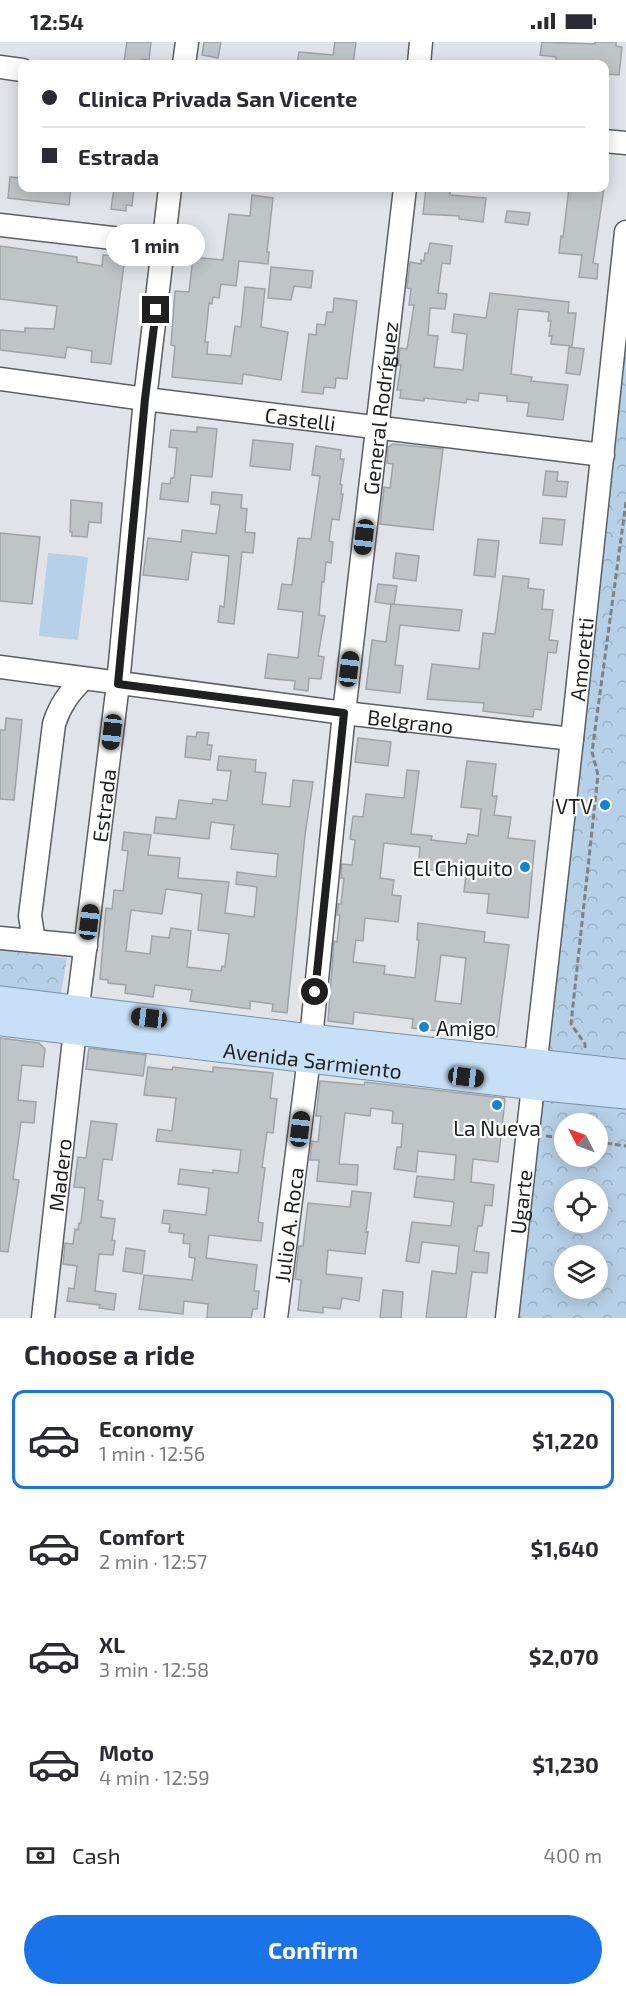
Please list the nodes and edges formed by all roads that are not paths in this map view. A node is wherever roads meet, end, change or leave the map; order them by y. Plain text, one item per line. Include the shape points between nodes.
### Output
1 (187, 42) edge
2 (421, 42) edge
3 (185, 60) edge
4 (419, 60) edge
5 (0, 67) edge
6 (18, 69) edge
7 (609, 141) edge
8 (626, 143) edge
9 (170, 192) edge
10 (405, 192) edge
11 (0, 225) edge
12 (626, 232) edge
13 (164, 244) junction
14 (0, 379) edge
15 (145, 399) junction
16 (377, 427) junction
17 (603, 455) junction
18 (0, 667) edge
19 (83, 679) junction
20 (118, 684) junction
21 (344, 713) junction
22 (572, 740) junction
23 (0, 938) edge
24 (34, 941) junction
25 (86, 946) junction
26 (0, 1000) edge
27 (77, 1020) junction
28 (0, 1022) edge
29 (310, 1048) junction
30 (626, 1073) edge
31 (534, 1075) junction
32 (626, 1095) edge
33 (43, 1318) edge
34 (276, 1318) edge
35 (507, 1318) edge

1 - 3 street
2 - 4 street
5 - 6 street
7 - 8 street
9 - 13 street, Estrada
10 - 16 street, General Rodríguez
11 - 13 street
12 - 17 street, Amoretti
13 - 15 street, Estrada
14 - 15 street, Castelli
15 - 16 street, Castelli
15 - 20 street, Estrada
16 - 17 street, Castelli
16 - 21 street, General Rodríguez
17 - 22 street, Amoretti
18 - 19 street, Belgrano
19 - 20 street, Belgrano
19 - 24 street via 59,708 54,724 30,916
20 - 21 street, Belgrano
20 - 25 street, Estrada
21 - 22 street, Belgrano
21 - 29 street, General Rodríguez
22 - 31 street, Amoretti
23 - 24 street
24 - 25 street
25 - 27 street, Estrada
26 - 27 main road, Avenida Sarmiento
27 - 28 main road, Avenida Sarmiento
27 - 29 main road, Avenida Sarmiento
27 - 33 street, Madero
29 - 31 main road, Avenida Sarmiento
29 - 34 street, Julio A. Roca
30 - 31 main road, Avenida Sarmiento
31 - 32 main road, Avenida Sarmiento
31 - 35 street, Ugarte

